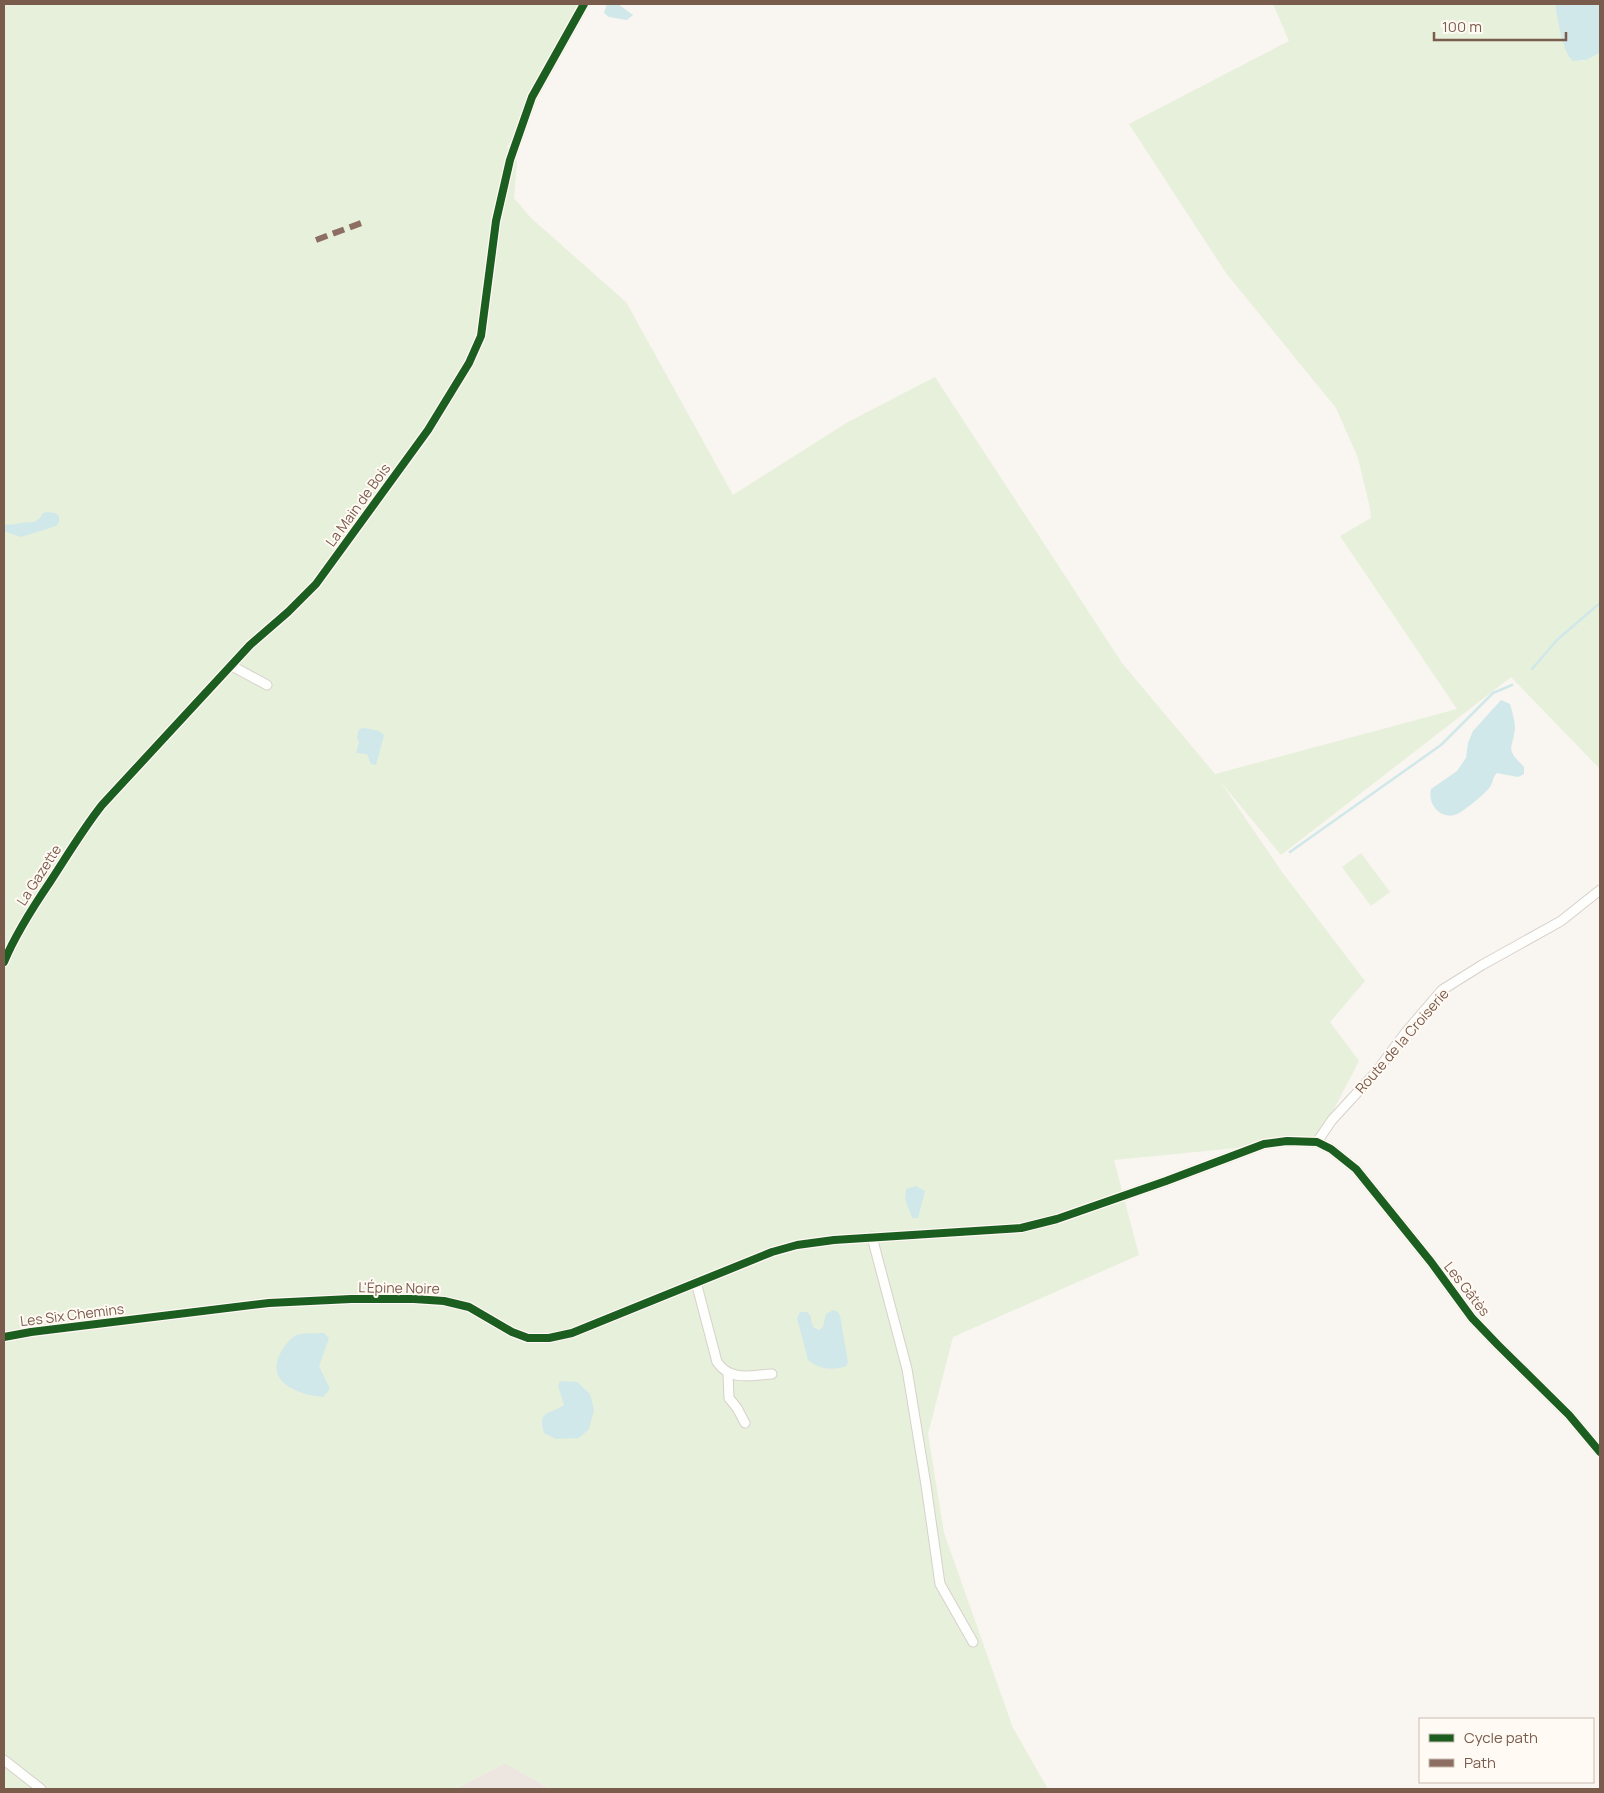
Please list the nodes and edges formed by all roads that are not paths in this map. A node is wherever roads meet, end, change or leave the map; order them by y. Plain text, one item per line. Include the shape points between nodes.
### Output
1 (584, 4) edge
2 (232, 666) junction
3 (267, 685) dead end
4 (102, 805) joint
5 (1600, 890) edge
6 (4, 962) edge
7 (1317, 1142) junction
8 (872, 1237) junction
9 (696, 1282) junction
10 (144, 1319) joint
11 (4, 1337) edge
12 (728, 1373) junction
13 (772, 1374) dead end
14 (746, 1423) dead end
15 (1600, 1452) edge
16 (973, 1642) dead end
17 (4, 1760) edge
18 (41, 1789) edge

1 - 2 street, La Main de Bois via 532,97 513,152 496,220 481,336 469,363 428,430 316,584
2 - 3 street
2 - 4 street, La Main de Bois
4 - 6 street, La Gazette via 26,919
5 - 7 street, Route de la Croiserie via 1561,921 1442,990
7 - 8 street, L'Épine Noire via 1264,1144 1057,1219 1021,1228
7 - 15 street, Les Gâtès via 1356,1169 1472,1318 1569,1415
8 - 9 street, L'Épine Noire via 797,1245
8 - 16 street via 907,1369 940,1584
9 - 10 street, L'Épine Noire via 572,1333 549,1338 528,1338 469,1307 444,1300 351,1299 269,1303
9 - 12 street via 717,1362
10 - 11 street, Les Six Chemins
12 - 13 street via 741,1376
12 - 14 street via 729,1398
17 - 18 street

